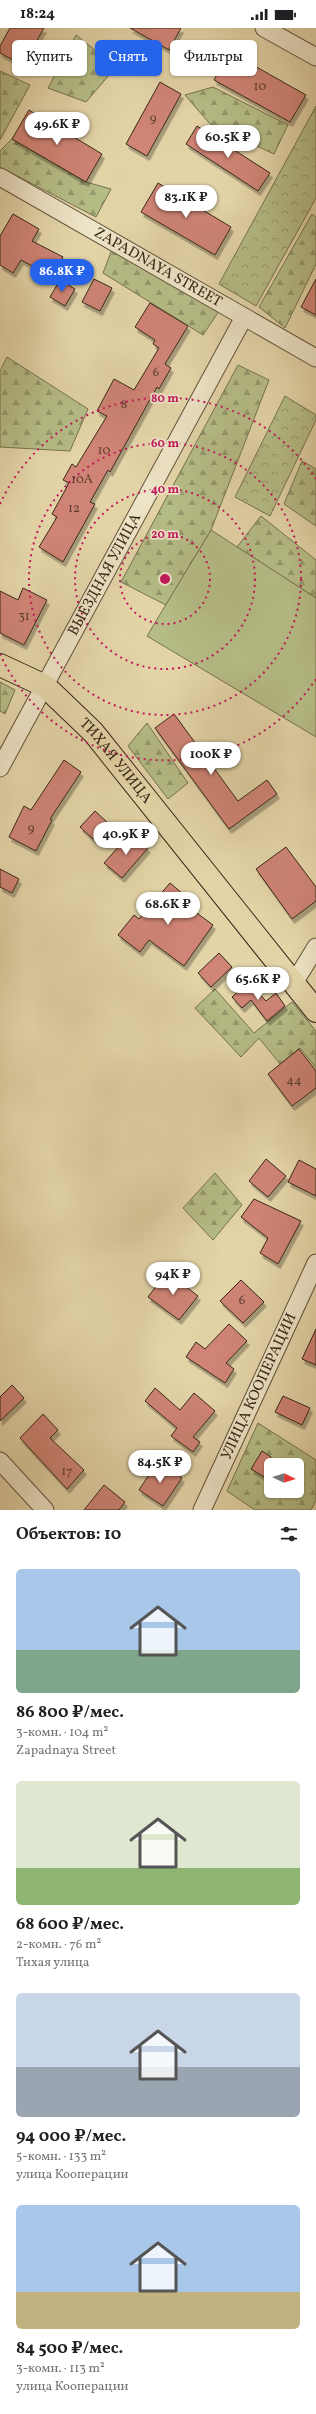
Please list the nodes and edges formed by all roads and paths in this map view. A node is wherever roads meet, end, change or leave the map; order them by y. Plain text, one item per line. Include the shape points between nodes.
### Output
1 (264, 28) edge
2 (316, 57) edge
3 (0, 177) edge
4 (244, 317) junction
5 (316, 358) edge
6 (0, 665) edge
7 (45, 686) junction
8 (0, 768) edge
9 (316, 946) edge
10 (294, 983) junction
11 (316, 1011) edge
12 (316, 1263) edge
13 (0, 1461) edge
14 (44, 1510) edge
15 (202, 1510) edge

1 - 2 street
3 - 4 street, ZAPADNAYA STREET
4 - 5 street, ZAPADNAYA STREET
4 - 7 street, ВЫЕЗДНАЯ УЛИЦА
6 - 7 main road, ТИХАЯ УЛИЦА
7 - 8 street, ВЫЕЗДНАЯ УЛИЦА
7 - 10 main road, ТИХАЯ УЛИЦА via 94,732
9 - 10 street
10 - 11 main road, ТИХАЯ УЛИЦА
12 - 15 street, УЛИЦА КООПЕРАЦИИ
13 - 14 street

